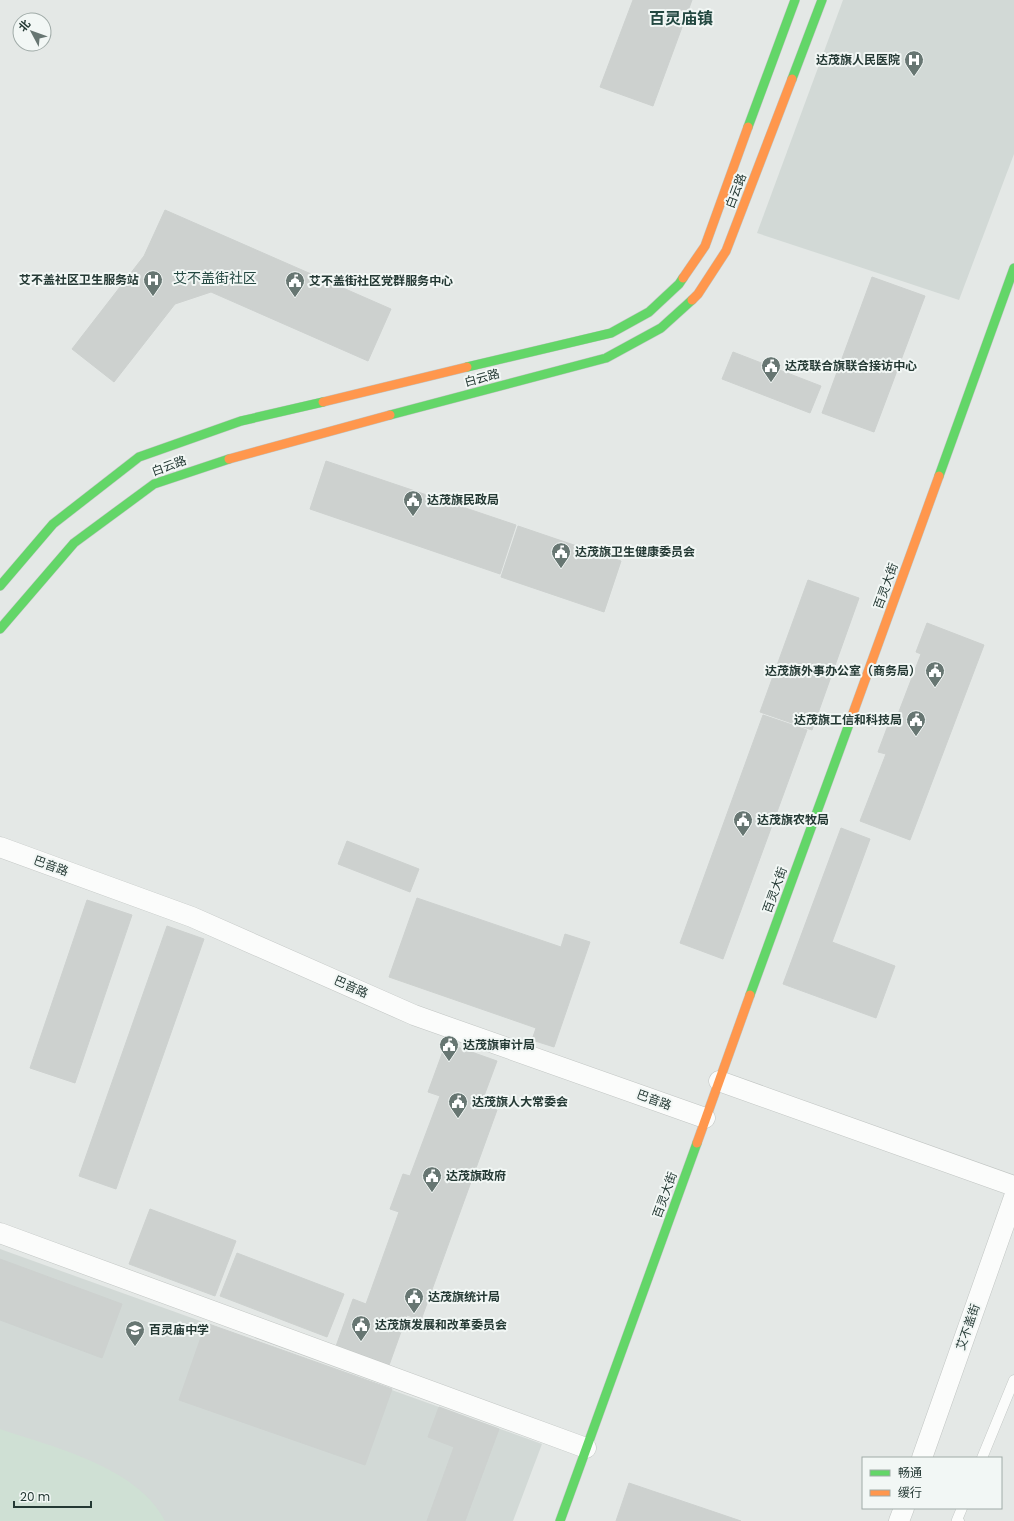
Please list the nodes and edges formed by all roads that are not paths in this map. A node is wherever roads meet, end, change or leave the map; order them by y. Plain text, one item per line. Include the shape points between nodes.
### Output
1 (795, 0) edge
2 (822, 0) edge
3 (1014, 268) edge
4 (0, 586) edge
5 (0, 629) edge
6 (0, 847) edge
7 (719, 1080) junction
8 (705, 1118) junction
9 (1014, 1186) edge
10 (1014, 1197) edge
11 (0, 1233) edge
12 (1014, 1380) edge
13 (586, 1448) junction
14 (922, 1457) edge
15 (982, 1457) edge
16 (904, 1509) edge
17 (962, 1509) edge
18 (560, 1521) edge
19 (899, 1521) edge
20 (959, 1521) edge

1 - 4 street, 白云路 via 705,246 679,284 649,312 611,333 241,421 139,457 53,524
2 - 5 street, 白云路 via 726,251 698,294 662,328 606,358 242,454 154,484 74,543
3 - 7 street, 百灵大街
6 - 8 street, 巴音路 via 192,917 414,1015
7 - 8 street, 百灵大街
7 - 9 street
8 - 13 street, 百灵大街
10 - 14 street, 艾不盖街
11 - 13 street
12 - 15 lane
13 - 18 street, 百灵大街
16 - 19 street
17 - 20 lane via 957,1520

